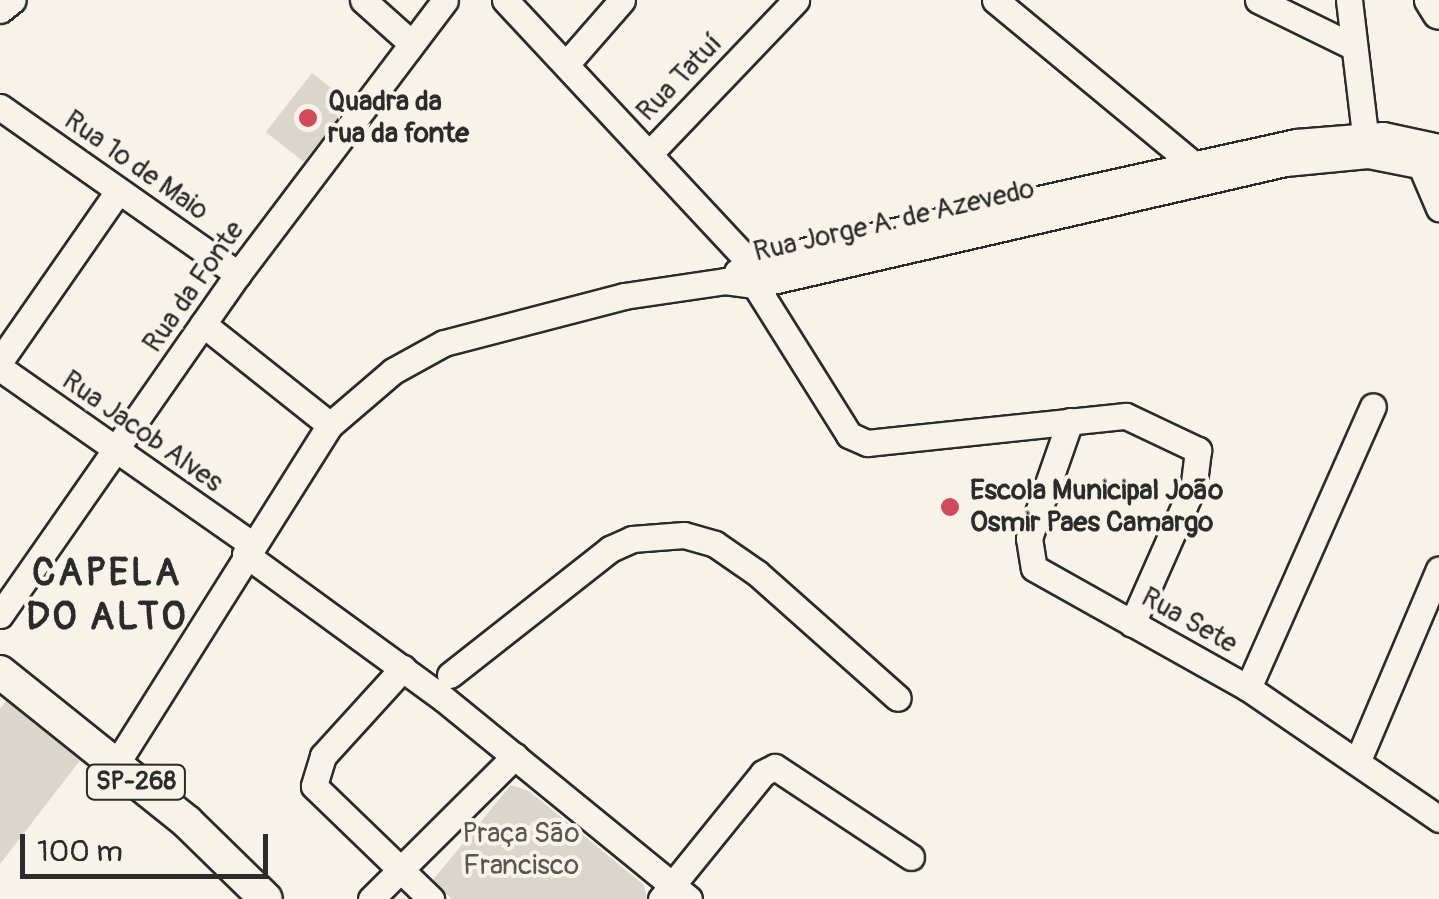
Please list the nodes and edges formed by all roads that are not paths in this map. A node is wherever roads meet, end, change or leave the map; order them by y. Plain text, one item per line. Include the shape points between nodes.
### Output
1 (13, 0) edge
2 (363, 0) edge
3 (445, 0) edge
4 (505, 0) edge
5 (622, 0) edge
6 (796, 0) edge
7 (994, 0) edge
8 (1258, 0) edge
9 (1349, 0) edge
10 (1430, 0) edge
11 (0, 10) edge
12 (1439, 13) edge
13 (410, 42) junction
14 (1354, 47) junction
15 (568, 62) junction
16 (0, 107) edge
17 (1376, 146) junction
18 (649, 154) junction
19 (1433, 161) edge
20 (1196, 173) junction
21 (118, 191) junction
22 (1439, 208) edge
23 (238, 274) junction
24 (752, 274) junction
25 (203, 324) junction
26 (0, 360) edge
27 (0, 368) edge
28 (1374, 406) dead end
29 (1070, 421) junction
30 (330, 425) junction
31 (118, 452) junction
32 (248, 550) junction
33 (1439, 569) edge
34 (0, 615) edge
35 (1132, 624) junction
36 (403, 668) junction
37 (450, 675) dead end
38 (4, 683) edge
39 (1248, 688) junction
40 (898, 698) dead end
41 (515, 756) junction
42 (1358, 760) junction
43 (115, 766) junction
44 (1439, 819) edge
45 (911, 857) dead end
46 (400, 871) junction
47 (674, 894) edge
48 (266, 899) edge
49 (372, 899) edge
50 (430, 899) edge

1 - 11 street
2 - 13 street
3 - 13 street, Rua da Fonte
4 - 15 street
5 - 15 street
6 - 18 street, Rua Tatuí
7 - 20 street
8 - 14 street
9 - 14 street
10 - 12 main road
13 - 23 street, Rua da Fonte
14 - 17 street
15 - 18 street
16 - 21 street, Rua 1º de Maio
17 - 19 street
17 - 20 street, Rua Jorge A. de Azevedo
18 - 24 street
19 - 22 street
20 - 24 street, Rua Jorge A. de Azevedo
21 - 23 street, Rua 1º de Maio
21 - 26 street
23 - 25 street, Rua da Fonte
24 - 29 street via 849,435 867,442
24 - 30 street, Rua Jorge A. de Azevedo via 624,296 444,344 393,371
25 - 30 street
25 - 31 street, Rua da Fonte
27 - 31 street, Rua Jacob Alves
28 - 39 street
29 - 35 street, Rua Sete via 1029,538 1029,556 1048,579
29 - 35 street via 1126,416 1198,450 1194,484
30 - 32 street, Rua Jorge A. de Azevedo
31 - 32 street, Rua Jacob Alves
31 - 34 street, Rua da Fonte
32 - 36 street, Rua Jacob Alves
32 - 43 street, Rua Jorge A. de Azevedo
33 - 42 street
35 - 39 street, Rua Sete
36 - 41 street, Rua Jacob Alves
36 - 46 street via 323,756 313,777 318,794
37 - 40 street via 610,550 632,539 684,535 715,544 758,573
38 - 43 main road, SP-268
39 - 42 street, Rua Sete
41 - 46 street
41 - 47 street, Rua Jacob Alves
42 - 44 street, Rua Sete
43 - 48 main road, SP-268 via 187,822
45 - 47 street via 776,767 763,772
46 - 49 street
46 - 50 street

